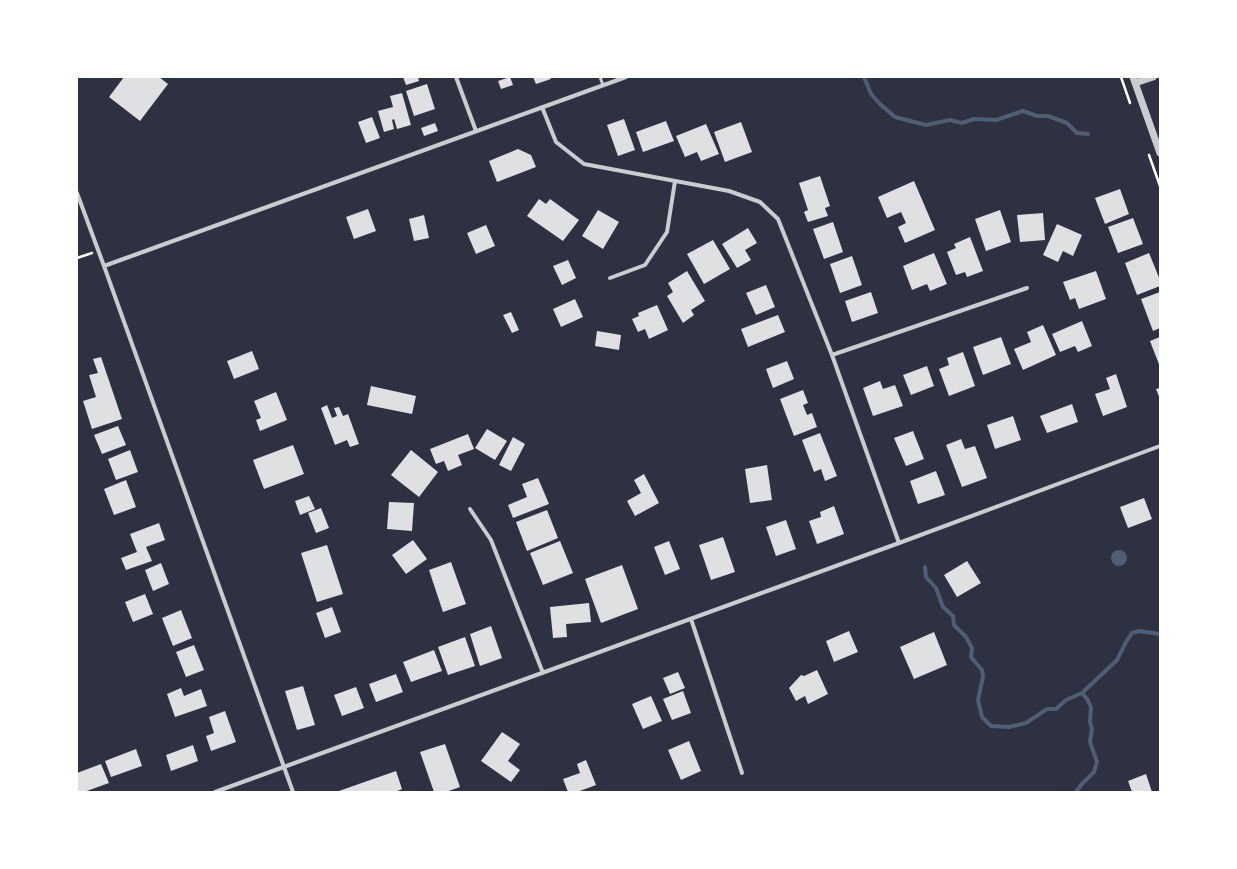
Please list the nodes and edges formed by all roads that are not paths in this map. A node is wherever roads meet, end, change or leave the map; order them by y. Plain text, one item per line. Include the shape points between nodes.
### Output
1 (456, 77) edge
2 (600, 77) edge
3 (626, 77) edge
4 (1153, 77) edge
5 (1134, 80) edge
6 (602, 85) junction
7 (542, 106) junction
8 (476, 131) junction
9 (1160, 152) edge
10 (675, 181) junction
11 (77, 193) edge
12 (104, 266) junction
13 (610, 278) dead end
14 (1026, 288) dead end
15 (832, 355) junction
16 (1160, 446) edge
17 (470, 509) dead end
18 (899, 543) junction
19 (691, 619) junction
20 (543, 673) junction
21 (284, 766) junction
22 (742, 773) dead end
23 (215, 792) edge
24 (293, 792) edge

1 - 8 street
2 - 6 lane
3 - 6 street
4 - 5 street
5 - 9 street
6 - 7 street
7 - 8 street
7 - 10 street via 556,142 584,164
8 - 12 street
10 - 13 street via 667,232 663,239 645,265
10 - 15 street via 729,190 760,202 778,219
11 - 12 street
12 - 21 street
14 - 15 street
15 - 18 street
16 - 18 street
17 - 20 street via 491,540
18 - 19 street
19 - 20 street
19 - 22 street
20 - 21 street
21 - 23 street
21 - 24 street

